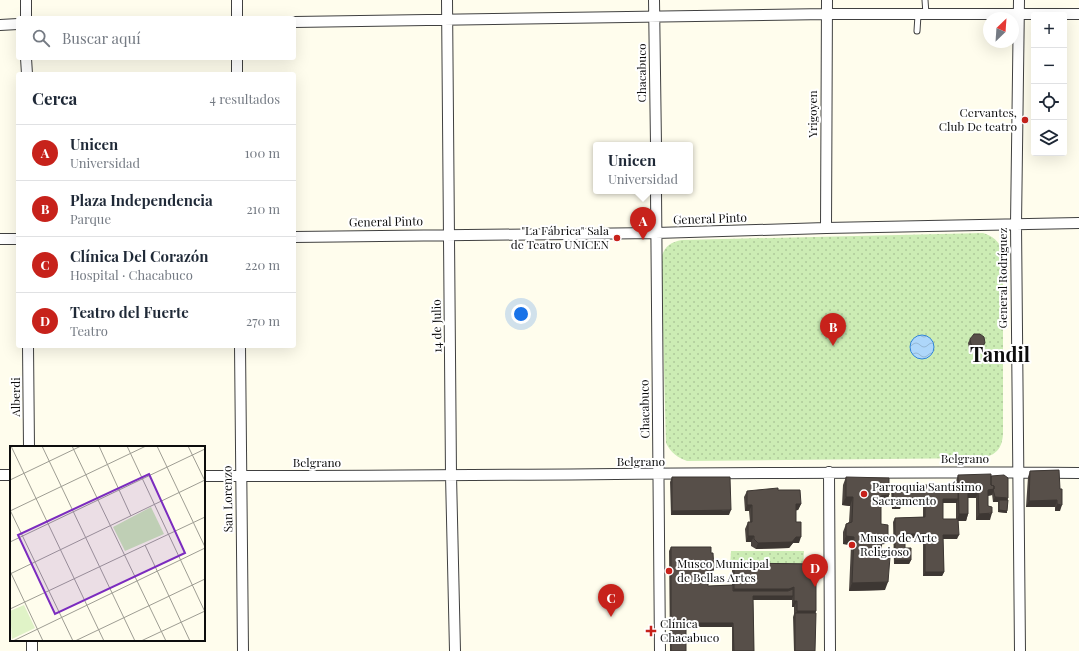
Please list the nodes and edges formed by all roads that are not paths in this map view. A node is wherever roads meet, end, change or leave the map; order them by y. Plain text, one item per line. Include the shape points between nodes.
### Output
1 (26, 0) edge
2 (237, 0) edge
3 (447, 0) edge
4 (654, 0) edge
5 (827, 0) edge
6 (925, 0) edge
7 (1019, 0) edge
8 (827, 14) junction
9 (1020, 14) junction
10 (1079, 14) edge
11 (922, 15) junction
12 (26, 16) edge
13 (237, 16) edge
14 (655, 18) junction
15 (447, 21) junction
16 (296, 22) edge
17 (16, 24) edge
18 (0, 25) edge
19 (917, 31) dead end
20 (26, 60) edge
21 (237, 60) edge
22 (27, 72) edge
23 (237, 72) edge
24 (656, 142) edge
25 (656, 194) edge
26 (1079, 223) edge
27 (1016, 224) junction
28 (826, 228) junction
29 (449, 234) junction
30 (656, 234) junction
31 (296, 237) edge
32 (0, 239) edge
33 (16, 239) edge
34 (28, 348) edge
35 (240, 348) edge
36 (29, 446) edge
37 (829, 472) junction
38 (1018, 472) junction
39 (1079, 473) edge
40 (659, 474) junction
41 (451, 475) junction
42 (205, 476) edge
43 (241, 476) junction
44 (242, 651) edge
45 (455, 651) edge
46 (660, 651) edge
47 (830, 651) edge
48 (1020, 651) edge

1 - 12 street
2 - 13 street
3 - 15 street, 14 de Julio
4 - 14 street, Chacabuco
5 - 8 street, Yrigoyen
6 - 11 lane
7 - 9 street, General Rodríguez
8 - 11 street
8 - 14 street
8 - 28 street, Yrigoyen
9 - 10 street
9 - 11 street
9 - 27 street, General Rodríguez
11 - 19 lane
14 - 15 street
14 - 24 street, Chacabuco
15 - 16 street
15 - 29 street, 14 de Julio
17 - 18 street
20 - 22 street
21 - 23 street
25 - 30 street, Chacabuco
26 - 27 street, General Pinto
27 - 28 street, General Pinto
27 - 38 street, General Rodríguez
28 - 30 street, General Pinto
29 - 30 street, General Pinto
29 - 31 street, General Pinto
29 - 41 street, 14 de Julio
30 - 40 street, Chacabuco
32 - 33 street
34 - 36 street, Alberdi
35 - 43 street, San Lorenzo
37 - 38 street, Belgrano
37 - 40 street, Belgrano
37 - 47 street
38 - 39 street, Belgrano
38 - 48 street, General Rodríguez
40 - 41 street, Belgrano
40 - 46 street, Chacabuco
41 - 43 street, Belgrano
41 - 45 street, 14 de Julio
42 - 43 street, Belgrano
43 - 44 street, San Lorenzo

